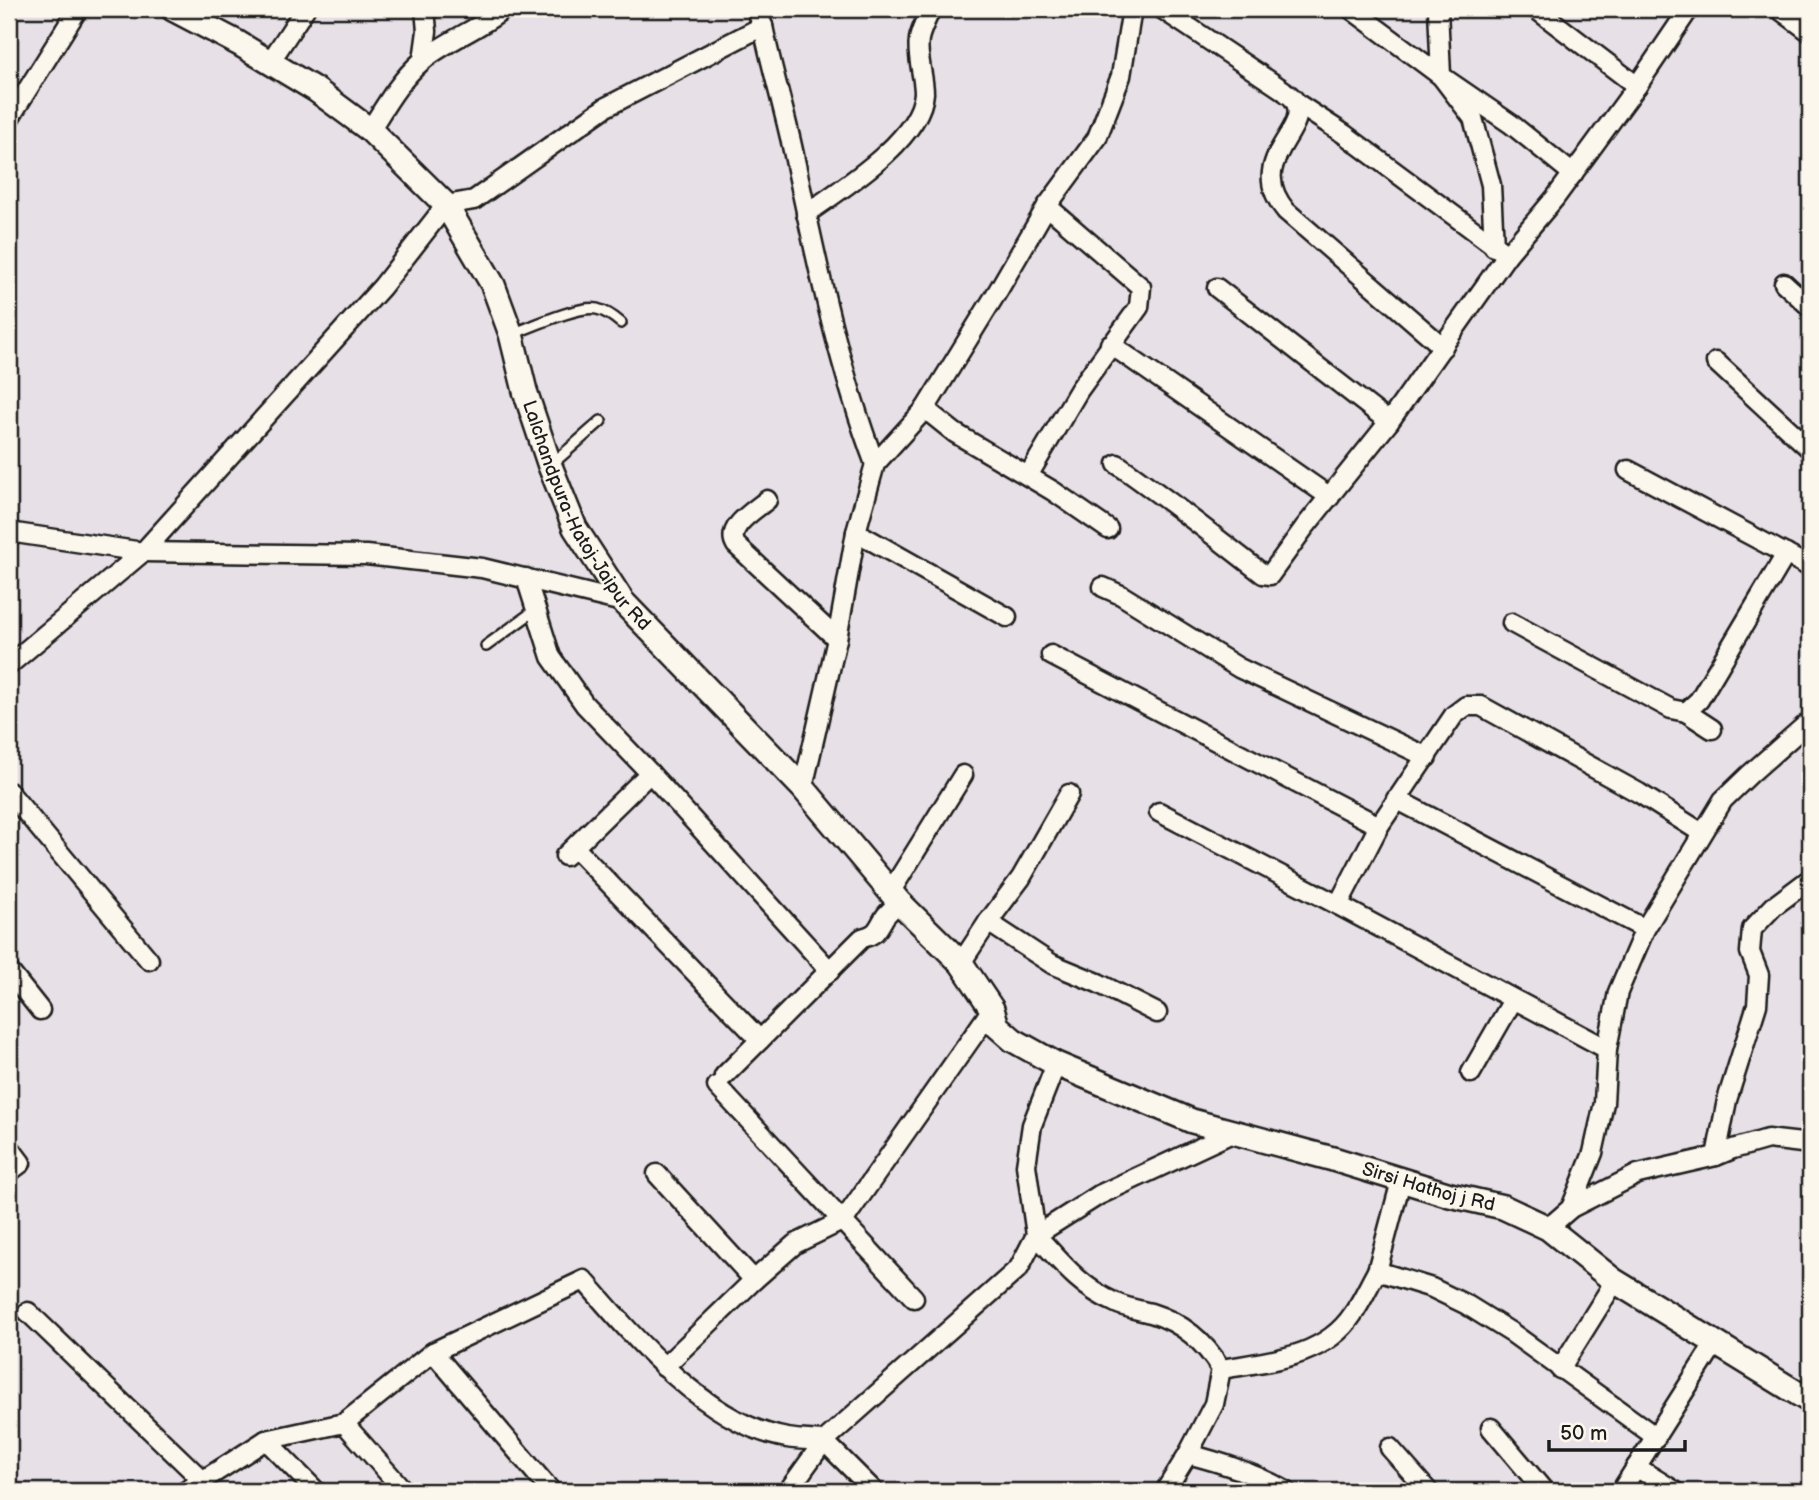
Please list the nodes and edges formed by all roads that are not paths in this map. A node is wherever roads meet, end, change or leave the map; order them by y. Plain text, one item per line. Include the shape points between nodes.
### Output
1 (78, 9) edge
2 (173, 9) edge
3 (304, 9) edge
4 (425, 9) edge
5 (504, 9) edge
6 (756, 9) edge
7 (931, 9) edge
8 (1132, 9) edge
9 (1162, 9) edge
10 (1351, 9) edge
11 (1438, 9) edge
12 (1536, 9) edge
13 (1689, 9) edge
14 (1779, 9) edge
15 (763, 26) junction
16 (1810, 32) edge
17 (423, 60) junction
18 (270, 62) junction
19 (1441, 76) junction
20 (1637, 86) junction
21 (1295, 102) junction
22 (9, 119) edge
23 (370, 130) junction
24 (1573, 174) junction
25 (446, 205) junction
26 (1046, 206) junction
27 (806, 214) junction
28 (1500, 251) junction
29 (1784, 283) dead end
30 (1217, 288) dead end
31 (1810, 307) edge
32 (621, 323) dead end
33 (510, 334) junction
34 (1110, 344) junction
35 (1443, 347) junction
36 (1716, 362) dead end
37 (925, 409) junction
38 (601, 421) dead end
39 (1389, 422) junction
40 (1810, 449) edge
41 (875, 464) junction
42 (1117, 464) dead end
43 (550, 466) junction
44 (1628, 470) dead end
45 (1028, 476) junction
46 (1330, 497) junction
47 (767, 500) dead end
48 (1108, 529) dead end
49 (9, 532) edge
50 (856, 532) junction
51 (143, 552) junction
52 (1786, 554) junction
53 (1810, 567) edge
54 (526, 578) junction
55 (1103, 587) dead end
56 (624, 602) junction
57 (534, 611) junction
58 (1007, 617) dead end
59 (1512, 623) dead end
60 (837, 639) junction
61 (486, 646) dead end
62 (1051, 655) dead end
63 (9, 665) edge
64 (1685, 712) junction
65 (1810, 721) edge
66 (1712, 729) dead end
67 (1427, 757) junction
68 (650, 773) junction
69 (963, 775) dead end
70 (803, 788) junction
71 (9, 792) edge
72 (1069, 794) dead end
73 (1396, 799) junction
74 (1159, 811) dead end
75 (1379, 826) junction
76 (1702, 832) junction
77 (1810, 879) edge
78 (891, 904) junction
79 (1338, 905) junction
80 (988, 922) junction
81 (1645, 929) junction
82 (149, 960) dead end
83 (961, 963) junction
84 (9, 971) edge
85 (830, 971) junction
86 (1513, 1000) junction
87 (992, 1009) junction
88 (40, 1010) dead end
89 (1157, 1013) dead end
90 (760, 1040) junction
91 (1013, 1040) joint
92 (1607, 1049) junction
93 (1056, 1064) junction
94 (1471, 1073) dead end
95 (1234, 1132) junction
96 (1810, 1144) edge
97 (9, 1147) edge
98 (1716, 1156) junction
99 (9, 1172) edge
100 (657, 1174) dead end
101 (1401, 1181) junction
102 (1572, 1208) junction
103 (844, 1220) junction
104 (1548, 1228) junction
105 (1036, 1235) junction
106 (1377, 1271) junction
107 (754, 1280) junction
108 (1615, 1281) junction
109 (914, 1298) dead end
110 (28, 1312) dead end
111 (1715, 1343) junction
112 (433, 1352) junction
113 (664, 1367) junction
114 (1560, 1368) junction
115 (1221, 1369) junction
116 (1810, 1401) edge
117 (344, 1423) junction
118 (1491, 1428) dead end
119 (1656, 1437) junction
120 (266, 1440) junction
121 (824, 1441) junction
122 (1390, 1448) dead end
123 (1188, 1454) junction
124 (1636, 1467) junction
125 (202, 1480) junction
126 (186, 1491) edge
127 (317, 1491) edge
128 (404, 1491) edge
129 (551, 1491) edge
130 (788, 1491) edge
131 (874, 1491) edge
132 (1165, 1491) edge
133 (1286, 1491) edge
134 (1429, 1491) edge
135 (1544, 1491) edge
136 (1621, 1491) edge
137 (1675, 1491) edge

1 - 22 street
2 - 18 street, Lalchandpura-Hatoj-Jaipur Rd
3 - 18 street
4 - 17 street
5 - 17 street
6 - 15 street
7 - 27 street via 919,40 924,94 915,120 865,170
8 - 26 street via 1121,76 1097,138
9 - 21 street
10 - 19 street
11 - 19 street
12 - 20 street
13 - 20 street
14 - 16 street
15 - 25 street via 606,107 474,200
15 - 27 street
17 - 23 street via 398,85
18 - 23 street, Lalchandpura-Hatoj-Jaipur Rd
19 - 24 street
19 - 28 street via 1473,118 1491,185
20 - 24 street
21 - 28 street via 1345,134
21 - 35 street via 1297,115 1270,180 1274,197
23 - 25 street, Lalchandpura-Hatoj-Jaipur Rd
24 - 28 street
25 - 33 street, Lalchandpura-Hatoj-Jaipur Rd via 493,285
25 - 51 street via 382,287
26 - 34 street via 1141,287 1139,307
26 - 37 street
27 - 41 street via 856,412
28 - 35 street
29 - 31 street
30 - 39 street
32 - 33 lane via 596,308
33 - 43 street, Lalchandpura-Hatoj-Jaipur Rd
34 - 45 street
34 - 46 street
35 - 39 street
36 - 40 street
37 - 41 street
37 - 45 street via 955,433
38 - 43 lane
39 - 46 street
41 - 50 street
42 - 46 street via 1263,574 1275,570
43 - 56 street, Lalchandpura-Hatoj-Jaipur Rd via 575,528
44 - 52 street
45 - 48 street
47 - 60 street via 737,526 732,539
49 - 51 street
50 - 58 street
50 - 60 street
51 - 54 street via 366,555 482,568
51 - 63 street
52 - 53 street
52 - 64 street via 1699,700
54 - 56 street
54 - 57 street
55 - 67 street via 1239,668
56 - 70 street, Lalchandpura-Hatoj-Jaipur Rd
57 - 61 lane
57 - 68 street via 551,657 585,705
59 - 64 street via 1671,709
60 - 70 street
62 - 75 street
64 - 66 street
65 - 76 street via 1723,800
67 - 73 street
67 - 76 street via 1454,715 1466,706 1482,706
68 - 85 street
68 - 90 street via 570,852
69 - 78 street
70 - 78 street, Lalchandpura-Hatoj-Jaipur Rd
71 - 82 street
72 - 80 street via 1021,878
73 - 75 street
73 - 81 street
74 - 79 street
75 - 79 street
76 - 81 street
77 - 98 street via 1752,929 1750,952 1759,975 1757,1005 1727,1100
78 - 83 street, Lalchandpura-Hatoj-Jaipur Rd
78 - 85 street via 880,928 872,936 862,937
79 - 86 street
80 - 83 street
80 - 89 street via 1052,964
81 - 92 street via 1618,992
83 - 87 street, Lalchandpura-Hatoj-Jaipur Rd
84 - 88 street
85 - 90 street
86 - 92 street
86 - 94 street
87 - 91 street, Lalchandpura-Hatoj-Jaipur Rd via 997,1026
87 - 103 street
90 - 103 street via 720,1081 762,1138
91 - 93 street, Sirsi Hathoj j Rd
92 - 102 street via 1604,1103 1593,1153
93 - 95 street, Sirsi Hathoj j Rd via 1192,1121
93 - 105 street via 1032,1125 1026,1165
95 - 101 street, Sirsi Hathoj j Rd
95 - 105 street via 1099,1195
96 - 98 street via 1768,1139
97 - 99 street via 21,1163
98 - 102 street via 1638,1174
100 - 107 street
101 - 104 street, Sirsi Hathoj j Rd via 1503,1207
101 - 106 street
102 - 104 street
103 - 107 street via 795,1244
103 - 109 street
104 - 108 street, Sirsi Hathoj j Rd
105 - 115 street via 1081,1283 1115,1303 1187,1329 1209,1349
105 - 121 street via 1019,1268
106 - 114 street via 1432,1288 1467,1305
106 - 115 street via 1352,1316 1324,1344 1288,1358
107 - 113 street
108 - 111 street, Sirsi Hathoj j Rd
108 - 114 street
110 - 125 street
111 - 116 street, Sirsi Hathoj j Rd
111 - 119 street
112 - 113 street via 584,1280
112 - 117 street
112 - 129 street
113 - 121 street via 716,1407 750,1426 786,1438
114 - 119 street
115 - 123 street via 1214,1404
117 - 120 street
117 - 128 street
118 - 135 street
119 - 124 street
120 - 125 street
120 - 127 street
121 - 130 street
121 - 131 street
122 - 134 street
123 - 132 street
123 - 133 street via 1260,1476
124 - 136 street
124 - 137 street
125 - 126 street

